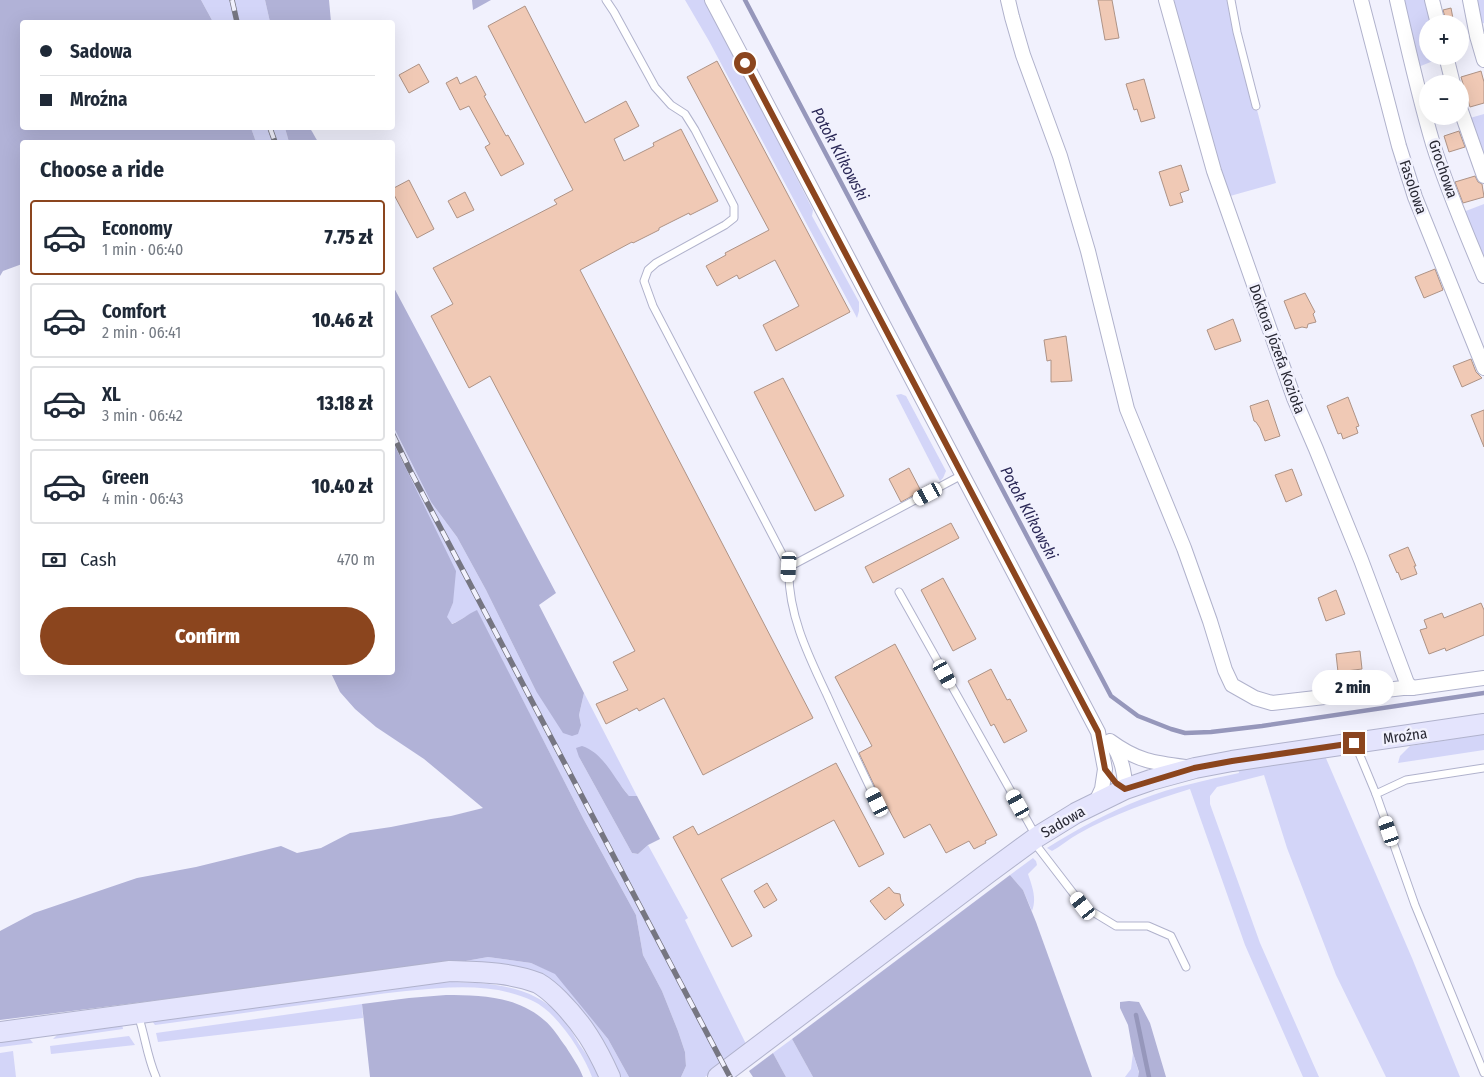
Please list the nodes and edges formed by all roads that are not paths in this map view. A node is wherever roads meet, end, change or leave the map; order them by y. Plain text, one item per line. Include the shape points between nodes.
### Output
1 (606, 0) edge
2 (712, 0) edge
3 (1008, 0) edge
4 (1166, 0) edge
5 (1230, 0) edge
6 (1361, 0) edge
7 (1397, 0) edge
8 (1432, 0) edge
9 (1470, 0) edge
10 (1436, 15) edge
11 (1484, 60) edge
12 (1256, 106) dead end
13 (1466, 125) edge
14 (1484, 176) edge
15 (1484, 276) edge
16 (1484, 368) edge
17 (962, 475) junction
18 (789, 567) junction
19 (899, 592) dead end
20 (1484, 678) edge
21 (1412, 688) junction
22 (1484, 724) edge
23 (1098, 732) junction
24 (1110, 741) junction
25 (1354, 743) junction
26 (1194, 768) junction
27 (1484, 768) edge
28 (1105, 769) junction
29 (1125, 789) junction
30 (1376, 794) junction
31 (877, 802) dead end
32 (1094, 804) junction
33 (1035, 839) junction
34 (1186, 967) dead end
35 (137, 1013) junction
36 (0, 1032) edge
37 (1484, 1073) edge
38 (156, 1077) edge
39 (610, 1077) edge
40 (718, 1077) edge

1 - 18 lane via 655,87 671,105 685,114 695,130 734,206 734,218 656,263 648,270 644,281 653,306
2 - 17 street, Sadowa
3 - 21 street via 1023,56 1069,185 1127,409 1184,548 1224,670 1232,685 1272,703
4 - 21 street, Doktora Józefa Kozioła via 1214,172 1294,398 1361,560 1407,683
5 - 12 lane
6 - 16 street, Fasolowa via 1415,198
7 - 15 street, Grochowa via 1434,146
8 - 10 street
9 - 11 street
13 - 14 street
17 - 18 lane
17 - 23 street, Sadowa
18 - 31 lane via 788,584 795,617 809,657
19 - 33 lane
20 - 21 street
22 - 25 main road, Mroźna
23 - 24 street
23 - 28 street, Sadowa
24 - 26 street via 1137,758
24 - 29 street via 1123,765
25 - 26 main road, Mroźna
25 - 30 lane
26 - 29 main road, Mroźna
27 - 30 lane via 1406,780
28 - 29 street
28 - 32 street, Sadowa via 1102,789
29 - 32 main road, Mroźna
30 - 37 lane via 1415,904
32 - 33 main road, Sadowa
33 - 34 lane via 1083,906 1116,926 1148,926 1171,936
33 - 40 main road, Sadowa
35 - 36 main road
35 - 38 lane
35 - 39 main road via 450,971 513,976 539,984 573,1014 590,1037

